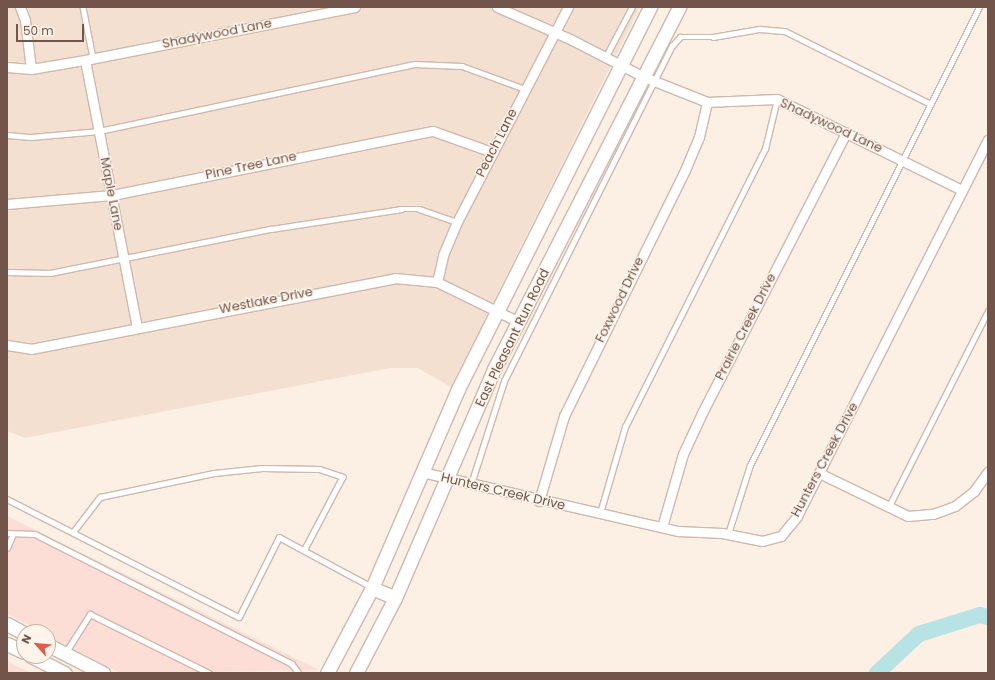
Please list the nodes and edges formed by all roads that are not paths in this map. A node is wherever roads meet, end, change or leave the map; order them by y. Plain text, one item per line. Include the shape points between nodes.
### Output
1 (20, 7) edge
2 (83, 7) edge
3 (355, 7) edge
4 (498, 7) edge
5 (568, 7) edge
6 (632, 7) edge
7 (650, 7) edge
8 (680, 7) edge
9 (979, 7) edge
10 (320, 11) edge
11 (555, 33) junction
12 (605, 58) junction
13 (89, 59) junction
14 (620, 66) junction
15 (7, 67) edge
16 (31, 69) junction
17 (649, 80) junction
18 (525, 89) junction
19 (777, 100) junction
20 (707, 102) junction
21 (931, 104) junction
22 (99, 131) junction
23 (846, 133) junction
24 (7, 135) edge
25 (988, 140) edge
26 (492, 152) junction
27 (903, 160) junction
28 (962, 190) junction
29 (112, 195) junction
30 (7, 204) edge
31 (457, 222) junction
32 (124, 260) junction
33 (7, 272) edge
34 (437, 282) junction
35 (497, 311) junction
36 (988, 311) edge
37 (519, 322) junction
38 (137, 328) junction
39 (7, 345) edge
40 (422, 472) junction
41 (988, 472) edge
42 (819, 473) junction
43 (445, 479) junction
44 (470, 485) junction
45 (7, 499) edge
46 (539, 501) junction
47 (888, 508) junction
48 (600, 513) junction
49 (662, 527) junction
50 (73, 532) junction
51 (7, 533) edge
52 (728, 534) junction
53 (12, 536) junction
54 (7, 548) edge
55 (305, 549) junction
56 (372, 588) junction
57 (395, 598) junction
58 (7, 624) edge
59 (16, 629) edge
60 (56, 649) edge
61 (66, 654) junction
62 (46, 664) edge
63 (198, 671) edge
64 (60, 672) edge
65 (103, 673) edge
66 (209, 673) edge
67 (299, 673) edge
68 (327, 673) edge
69 (356, 673) edge

1 - 16 street via 25,20
2 - 13 lane
3 - 10 street, Shadywood Lane
4 - 11 street, Shadywood Lane
5 - 11 street, Peach Lane
6 - 12 lane
7 - 14 main road, East Pleasant Run Road
8 - 17 main road, East Pleasant Run Road
9 - 21 lane
10 - 13 street, Shadywood Lane
11 - 12 street, Shadywood Lane
11 - 18 street, Peach Lane
12 - 14 street, Shadywood Lane
13 - 16 street, Shadywood Lane
13 - 22 street, Maple Lane
14 - 17 street, Shadywood Lane
14 - 35 main road, East Pleasant Run Road
15 - 16 street, Shadywood Lane
17 - 20 street, Shadywood Lane
17 - 21 lane via 680,37 771,29 803,37
17 - 37 main road, East Pleasant Run Road
17 - 44 lane via 504,381
18 - 22 lane via 462,66 414,64
18 - 26 street, Peach Lane
19 - 20 street, Shadywood Lane
19 - 23 street, Shadywood Lane
19 - 48 lane via 764,150 625,427
20 - 46 street, Foxwood Drive via 699,137 685,170 564,416
21 - 27 lane
22 - 24 lane via 31,137
22 - 29 street, Maple Lane
23 - 27 street, Shadywood Lane
23 - 49 street, Prairie Creek Drive via 703,411 683,454
25 - 28 street, Hunters Creek Drive
26 - 29 street, Pine Tree Lane via 433,131
26 - 31 street, Peach Lane
27 - 28 street, Shadywood Lane
27 - 52 lane via 750,465
28 - 42 street, Hunters Creek Drive
29 - 30 street, Pine Tree Lane
29 - 32 street, Maple Lane
31 - 32 lane via 419,209 401,209 271,229
31 - 34 street, Peach Lane via 443,255
32 - 33 lane via 50,273
32 - 38 street, Maple Lane
34 - 35 street, Westlake Drive
34 - 38 street, Westlake Drive via 395,278 355,284
35 - 37 street, Westlake Drive
35 - 40 main road, East Pleasant Run Road via 458,389
36 - 47 lane
37 - 43 main road, East Pleasant Run Road
38 - 39 street, Westlake Drive via 31,349
40 - 43 street, Hunters Creek Drive
40 - 56 main road, East Pleasant Run Road
41 - 47 street via 974,491 955,506 933,514 908,516
42 - 47 street
42 - 52 street, Hunters Creek Drive via 797,516 781,536 762,541
43 - 44 street, Hunters Creek Drive
43 - 57 main road, East Pleasant Run Road
44 - 46 street, Hunters Creek Drive
45 - 50 lane
46 - 48 street, Hunters Creek Drive
48 - 49 street, Hunters Creek Drive
49 - 52 street, Hunters Creek Drive
50 - 55 lane via 239,617 279,537
50 - 55 lane via 100,497 214,473 262,468 312,469 343,477
51 - 53 lane
53 - 54 lane
53 - 67 lane via 25,531 35,534 292,664
55 - 56 lane
56 - 57 main road
56 - 68 main road, East Pleasant Run Road
57 - 69 main road, East Pleasant Run Road
58 - 59 main road
60 - 61 main road
61 - 63 lane via 85,617 90,614
61 - 65 main road
62 - 64 main road
63 - 66 lane

